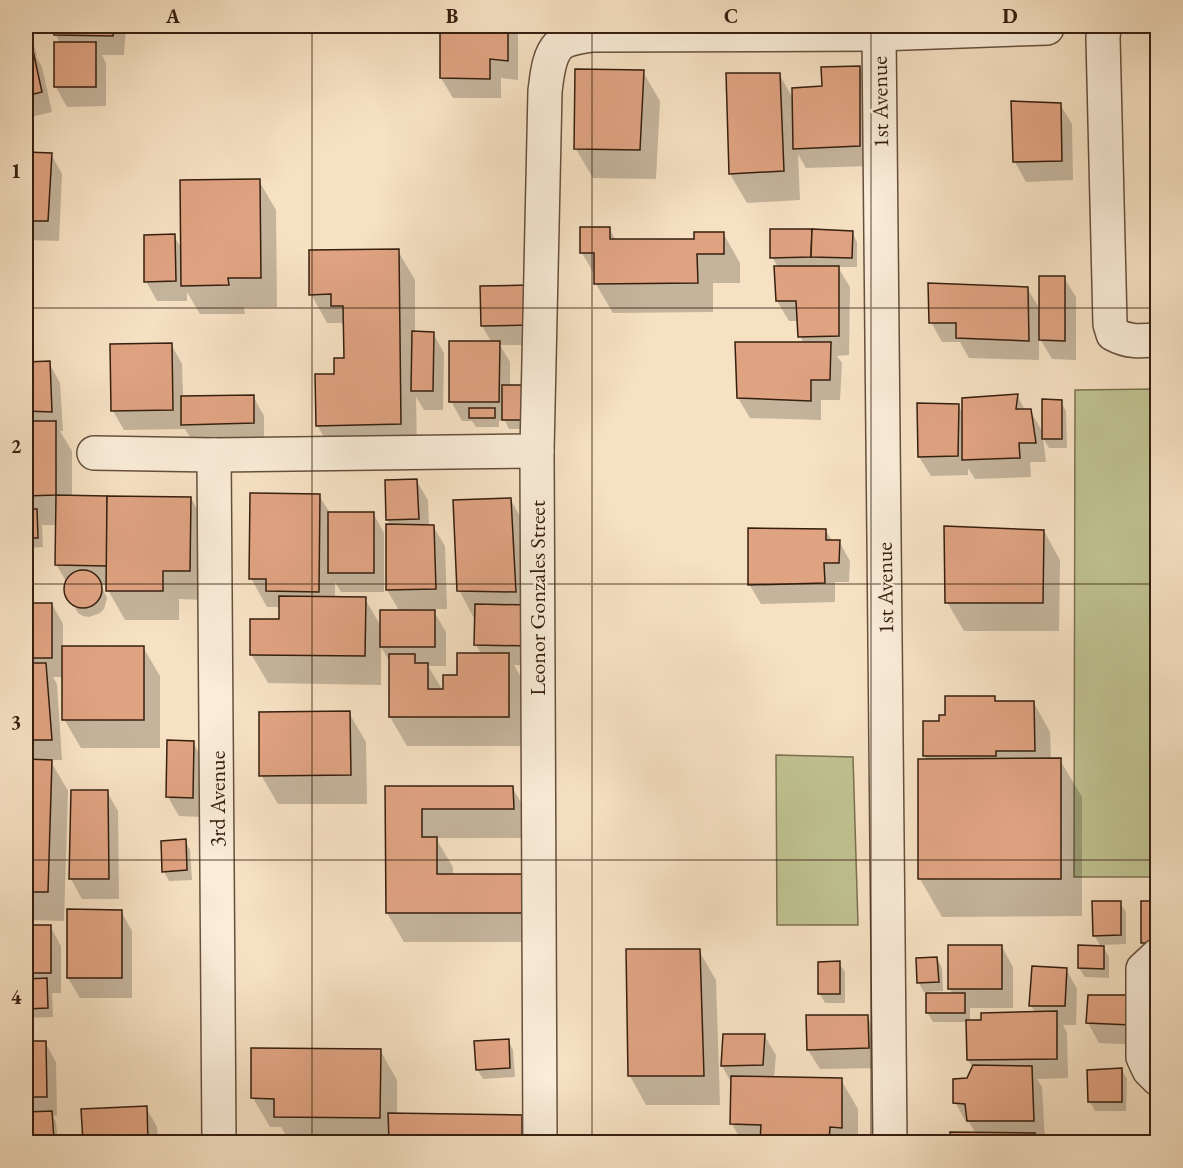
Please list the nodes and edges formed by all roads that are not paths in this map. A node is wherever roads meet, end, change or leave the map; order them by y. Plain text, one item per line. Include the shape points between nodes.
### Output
1 (1104, 26) edge
2 (1047, 28) dead end
3 (879, 34) junction
4 (1158, 339) edge
5 (537, 452) junction
6 (94, 453) dead end
7 (214, 455) junction
8 (1158, 955) edge
9 (1158, 1079) edge
10 (219, 1143) edge
11 (540, 1143) edge
12 (890, 1143) edge

1 - 4 street via 1110,324 1113,334 1124,339
2 - 3 street
3 - 5 street, Leonor Gonzales Street via 591,35 560,45 553,55 545,91
3 - 12 street, 1st Avenue
5 - 7 street
5 - 11 street, Leonor Gonzales Street
6 - 7 street
7 - 10 street, 3rd Avenue
8 - 9 street via 1143,969 1143,1057

